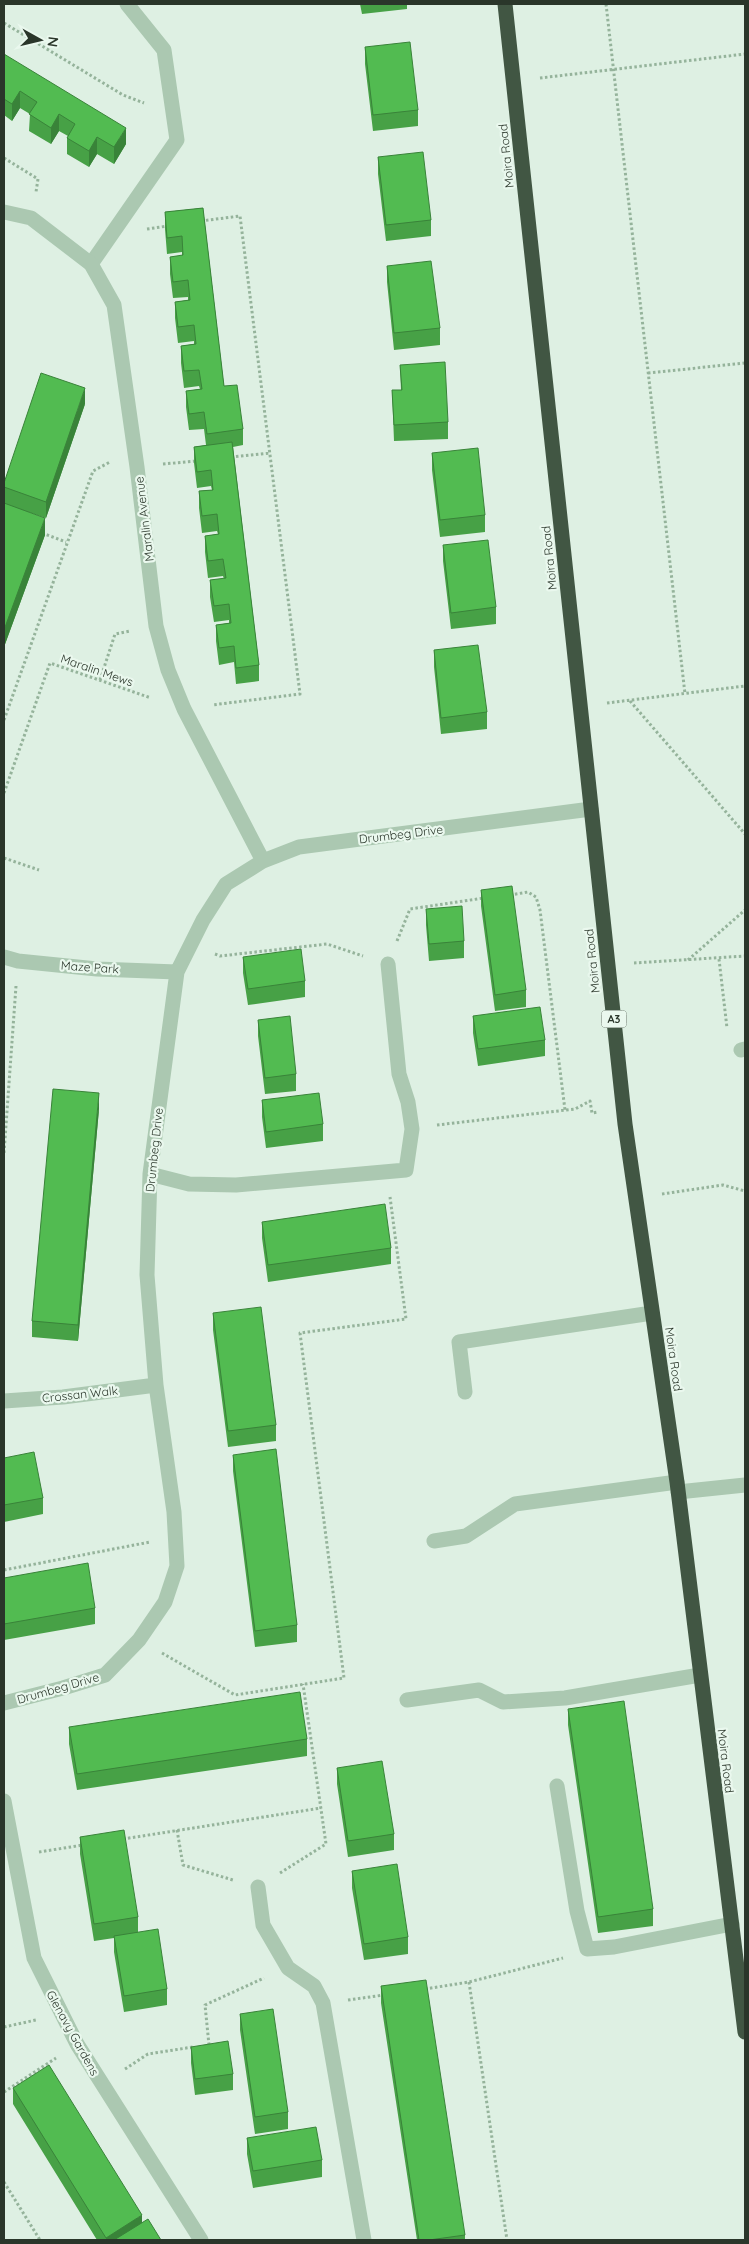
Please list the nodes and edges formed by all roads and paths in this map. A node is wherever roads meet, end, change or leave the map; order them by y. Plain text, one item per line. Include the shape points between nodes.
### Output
1 (127, 4) edge
2 (504, 4) edge
3 (606, 4) edge
4 (4, 23) edge
5 (745, 54) edge
6 (613, 69) junction
7 (513, 82) junction
8 (173, 113) junction
9 (4, 158) edge
10 (4, 212) edge
11 (31, 218) junction
12 (122, 219) junction
13 (192, 223) edge
14 (173, 225) edge
15 (91, 264) junction
16 (745, 363) edge
17 (648, 373) junction
18 (134, 448) junction
19 (270, 453) junction
20 (222, 458) edge
21 (204, 460) edge
22 (137, 467) junction
23 (40, 532) edge
24 (66, 542) junction
25 (156, 626) junction
26 (100, 680) junction
27 (745, 686) edge
28 (685, 694) junction
29 (630, 701) junction
30 (580, 706) junction
31 (184, 709) junction
32 (4, 720) edge
33 (4, 793) edge
34 (591, 809) junction
35 (745, 834) edge
36 (4, 858) edge
37 (263, 861) junction
38 (39, 870) dead end
39 (509, 895) edge
40 (489, 898) edge
41 (745, 910) edge
42 (190, 948) junction
43 (745, 956) edge
44 (11, 959) edge
45 (719, 959) junction
46 (688, 961) junction
47 (388, 964) junction
48 (608, 964) junction
49 (177, 972) junction
50 (743, 1050) edge
51 (623, 1109) junction
52 (565, 1110) junction
53 (412, 1129) junction
54 (4, 1153) edge
55 (387, 1172) junction
56 (150, 1174) junction
57 (745, 1191) edge
58 (635, 1198) junction
59 (652, 1313) junction
60 (156, 1385) junction
61 (465, 1392) dead end
62 (4, 1401) edge
63 (745, 1485) edge
64 (677, 1487) junction
65 (176, 1537) junction
66 (434, 1541) dead end
67 (4, 1570) edge
68 (139, 1640) junction
69 (700, 1674) junction
70 (303, 1684) junction
71 (407, 1700) dead end
72 (4, 1702) edge
73 (557, 1786) dead end
74 (4, 1801) edge
75 (321, 1808) junction
76 (177, 1830) junction
77 (120, 1839) edge
78 (91, 1844) edge
79 (14, 1856) junction
80 (258, 1887) junction
81 (732, 1924) junction
82 (587, 1949) junction
83 (288, 1968) junction
84 (469, 1982) junction
85 (420, 1989) edge
86 (391, 1994) edge
87 (323, 2004) junction
88 (60, 2012) junction
89 (4, 2026) edge
90 (745, 2032) edge
91 (77, 2044) junction
92 (102, 2084) junction
93 (4, 2092) edge
94 (4, 2182) edge
95 (40, 2240) edge
96 (201, 2240) edge
97 (364, 2240) edge
98 (507, 2240) edge

1 - 8 street via 164,50
2 - 7 highway, Moira Road / A3
3 - 6 path
4 - 8 path via 123,95
5 - 6 path
6 - 7 path
6 - 17 path
7 - 30 highway, Moira Road / A3
8 - 12 street via 177,140
9 - 11 path via 38,178
10 - 11 street, Maralin Avenue
11 - 15 street, Maralin Avenue
12 - 14 path via 145,229
12 - 15 street
13 - 19 path via 240,216
15 - 18 street, Maralin Avenue via 114,305
16 - 17 path
17 - 28 path
18 - 22 street, Maralin Avenue
18 - 24 path via 93,471
19 - 20 path
19 - 31 path via 300,694
21 - 22 path
22 - 25 street, Maralin Avenue
23 - 24 path
24 - 32 path
25 - 26 path via 114,634
25 - 31 street, Maralin Avenue via 168,670
26 - 31 path, Maralin Mews
26 - 33 path, Maralin Mews via 50,663
27 - 28 path
28 - 29 path
29 - 30 path
29 - 35 path
30 - 34 highway, Moira Road / A3
31 - 37 street, Maralin Avenue
34 - 37 street, Drumbeg Drive via 299,847
34 - 48 highway, Moira Road / A3
36 - 38 path
37 - 42 street, Drumbeg Drive via 226,884
39 - 52 path via 528,892 536,897 540,910
40 - 47 path via 410,909
41 - 46 path
42 - 47 path via 220,956 327,944
42 - 49 street, Drumbeg Drive
43 - 45 path
44 - 49 street, Maze Park
44 - 54 path
45 - 46 path
45 - 50 path via 729,1049
46 - 48 path
47 - 53 street via 399,1074
48 - 51 highway, Moira Road / A3
49 - 56 street, Drumbeg Drive
51 - 52 path via 592,1113 590,1101
51 - 58 highway, Moira Road / A3
52 - 53 path
53 - 55 street via 406,1170
55 - 56 street via 236,1185 189,1184
55 - 70 path via 406,1319 300,1333 344,1678
56 - 60 street, Drumbeg Drive via 147,1275
57 - 58 path via 723,1185
58 - 59 highway, Moira Road / A3
59 - 61 street via 459,1342
59 - 64 highway, Moira Road / A3
60 - 62 street, Crossan Walk
60 - 65 street, Drumbeg Drive
63 - 64 street
64 - 66 street via 515,1504 466,1536
64 - 69 highway, Moira Road / A3
65 - 67 path
65 - 68 street, Drumbeg Drive via 177,1566 165,1602
68 - 70 path via 235,1695
68 - 72 street, Drumbeg Drive via 105,1674
69 - 71 street via 565,1698 503,1702 479,1690
69 - 81 highway, Moira Road / A3
70 - 75 path
73 - 82 street via 577,1911
74 - 79 street, Glenavy Gardens
75 - 76 path
75 - 80 path via 326,1844
76 - 77 path
76 - 80 path via 183,1865
78 - 79 path
79 - 88 street, Glenavy Gardens via 34,1958
80 - 83 street via 263,1925
81 - 82 street via 614,1947
81 - 90 highway, Moira Road / A3
82 - 84 path
83 - 87 street via 314,1986
83 - 92 path via 205,2005 210,2045 148,2054
84 - 85 path
84 - 98 path
86 - 87 path
87 - 97 street
88 - 89 path
88 - 91 street, Glenavy Gardens
91 - 92 street, Glenavy Gardens
91 - 93 path
92 - 96 street, Glenavy Gardens
94 - 95 path

